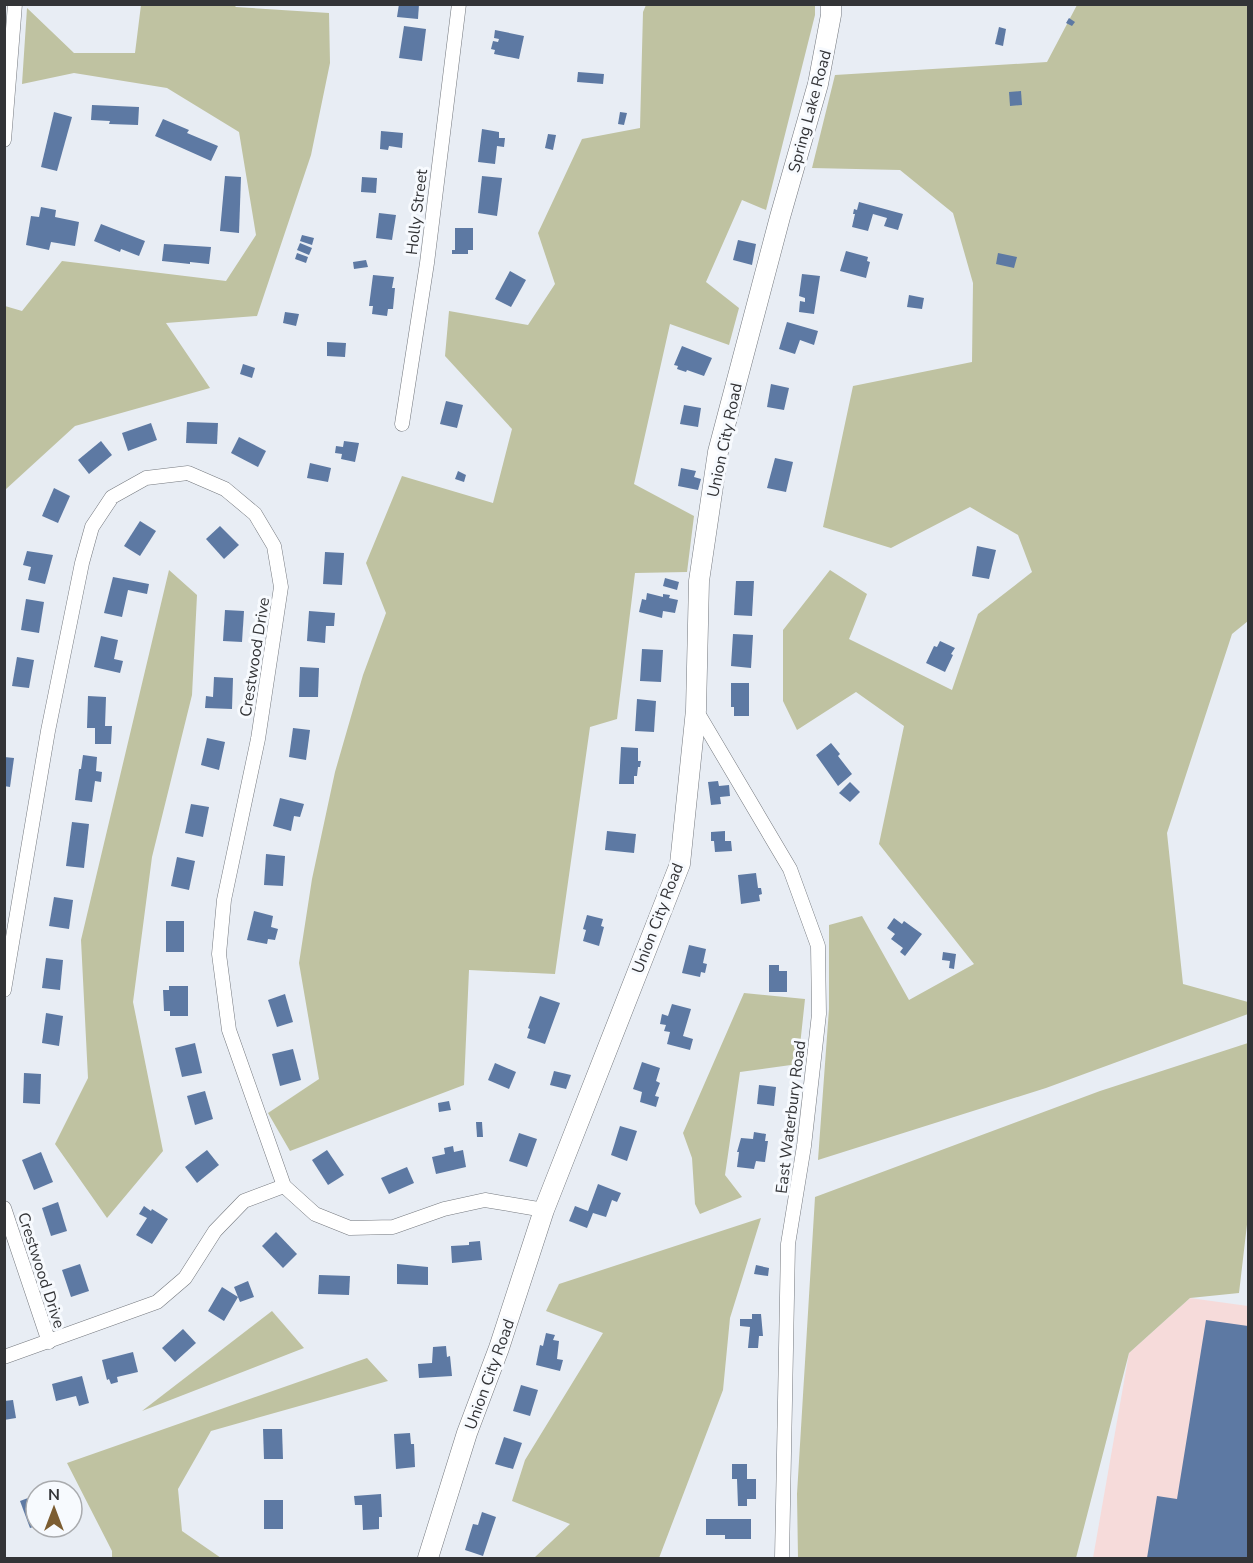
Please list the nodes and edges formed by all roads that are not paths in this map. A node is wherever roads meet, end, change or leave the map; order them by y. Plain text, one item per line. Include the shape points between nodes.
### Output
1 (15, 4) edge
2 (459, 4) edge
3 (831, 4) edge
4 (4, 140) edge
5 (780, 217) joint
6 (402, 424) dead end
7 (696, 710) junction
8 (4, 990) edge
9 (284, 1186) junction
10 (4, 1208) edge
11 (544, 1210) junction
12 (49, 1342) junction
13 (4, 1357) edge
14 (428, 1558) edge
15 (782, 1558) edge

1 - 4 street
2 - 6 street, Holly Street via 427,264
3 - 5 main road, Spring Lake Road via 818,84
5 - 7 main road, Union City Road via 718,452 699,580
7 - 11 main road, Union City Road via 680,864
7 - 15 street, East Waterbury Road via 790,869 818,946 819,1014 789,1244
8 - 9 street, Crestwood Drive via 48,731 92,527 112,497 146,478 188,473 225,489 255,514 274,546 281,587 258,739 224,900 219,954 229,1030
9 - 11 street, Crestwood Drive via 315,1214 350,1228 393,1227 485,1200
9 - 12 street via 244,1201 215,1231 185,1278 157,1302
10 - 12 street, Crestwood Drive
11 - 14 main road, Union City Road
12 - 13 street

